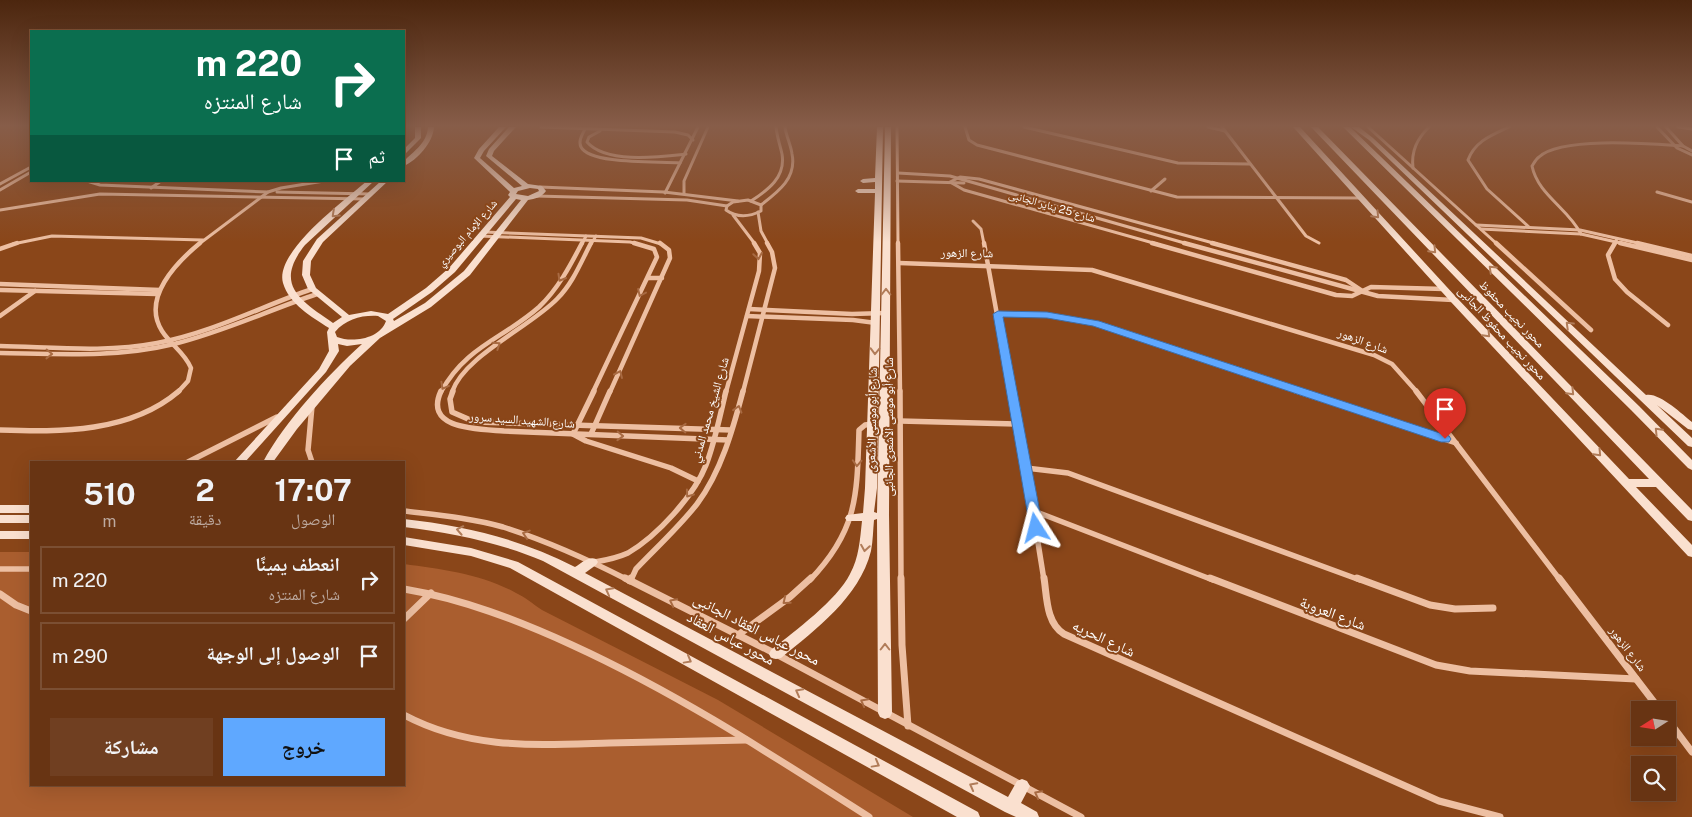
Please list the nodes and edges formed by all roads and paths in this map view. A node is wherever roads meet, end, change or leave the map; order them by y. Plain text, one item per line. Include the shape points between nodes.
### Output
1 (484, 165) edge
2 (500, 165) edge
3 (679, 165) edge
4 (691, 165) edge
5 (783, 165) edge
6 (793, 165) edge
7 (879, 165) edge
8 (880, 165) edge
9 (898, 165) edge
10 (1054, 165) edge
11 (1251, 165) edge
12 (1331, 165) edge
13 (1350, 165) edge
14 (1384, 165) edge
15 (1399, 165) edge
16 (1410, 165) edge
17 (1471, 165) edge
18 (1532, 165) edge
19 (30, 168) edge
20 (1413, 168) joint
21 (30, 173) edge
22 (898, 173) junction
23 (955, 178) junction
24 (1165, 179) dead end
25 (879, 180) junction
26 (863, 181) dead end
27 (897, 181) junction
28 (90, 182) edge
29 (160, 182) edge
30 (319, 182) edge
31 (370, 182) edge
32 (384, 182) edge
33 (950, 182) junction
34 (970, 183) junction
35 (0, 184) edge
36 (526, 186) junction
37 (540, 187) junction
38 (151, 188) junction
39 (0, 190) edge
40 (858, 191) dead end
41 (879, 191) junction
42 (1152, 191) junction
43 (267, 192) junction
44 (665, 192) junction
45 (1657, 192) dead end
46 (142, 193) junction
47 (684, 193) junction
48 (513, 194) junction
49 (262, 196) junction
50 (354, 196) junction
51 (369, 196) junction
52 (536, 196) junction
53 (526, 198) junction
54 (1277, 198) junction
55 (1360, 198) junction
56 (738, 201) junction
57 (751, 201) junction
58 (1692, 202) edge
59 (761, 205) junction
60 (727, 206) junction
61 (0, 210) edge
62 (758, 212) junction
63 (734, 215) junction
64 (1096, 219) junction
65 (973, 221) dead end
66 (882, 222) junction
67 (1134, 222) junction
68 (1476, 225) junction
69 (1089, 226) junction
70 (1528, 226) junction
71 (1128, 228) junction
72 (1480, 229) junction
73 (1533, 230) junction
74 (1581, 232) junction
75 (482, 234) junction
76 (498, 235) junction
77 (585, 238) junction
78 (594, 238) junction
79 (1194, 238) junction
80 (1617, 239) junction
81 (204, 240) junction
82 (1319, 243) dead end
83 (1187, 244) junction
84 (0, 249) edge
85 (670, 252) junction
86 (657, 254) junction
87 (1692, 256) edge
88 (1692, 260) edge
89 (899, 263) junction
90 (989, 265) junction
91 (648, 278) junction
92 (662, 278) junction
93 (0, 284) edge
94 (43, 286) junction
95 (106, 288) junction
96 (1444, 289) junction
97 (0, 290) edge
98 (1361, 290) junction
99 (35, 291) junction
100 (158, 292) junction
101 (314, 292) junction
102 (99, 293) junction
103 (549, 297) junction
104 (296, 298) junction
105 (558, 298) junction
106 (1454, 300) junction
107 (1530, 306) junction
108 (1550, 307) junction
109 (749, 309) junction
110 (765, 310) junction
111 (998, 314) junction
112 (0, 316) edge
113 (747, 316) junction
114 (763, 316) junction
115 (348, 318) junction
116 (388, 318) junction
117 (880, 318) junction
118 (1668, 325) dead end
119 (333, 328) junction
120 (388, 328) junction
121 (1591, 330) dead end
122 (377, 336) junction
123 (332, 339) junction
124 (169, 340) junction
125 (174, 344) junction
126 (0, 346) edge
127 (0, 353) edge
128 (1640, 393) junction
129 (313, 401) junction
130 (280, 416) junction
131 (900, 421) junction
132 (577, 424) junction
133 (596, 424) junction
134 (873, 424) junction
135 (1016, 424) junction
136 (1692, 428) edge
137 (716, 429) junction
138 (0, 430) edge
139 (732, 430) junction
140 (573, 434) junction
141 (591, 434) junction
142 (713, 439) junction
143 (728, 440) junction
144 (1456, 443) junction
145 (1692, 444) edge
146 (190, 461) edge
147 (240, 461) edge
148 (269, 461) edge
149 (312, 461) edge
150 (1692, 466) edge
151 (1026, 468) junction
152 (698, 481) junction
153 (1626, 483) junction
154 (1659, 483) junction
155 (0, 509) edge
156 (30, 509) edge
157 (405, 511) edge
158 (1034, 511) junction
159 (869, 516) junction
160 (883, 516) junction
161 (1692, 517) edge
162 (851, 518) junction
163 (0, 519) edge
164 (30, 519) edge
165 (405, 523) edge
166 (0, 535) edge
167 (30, 535) edge
168 (647, 539) junction
169 (405, 541) edge
170 (659, 543) junction
171 (1692, 553) edge
172 (592, 562) junction
173 (0, 569) edge
174 (30, 569) edge
175 (576, 573) junction
176 (630, 580) junction
177 (405, 589) edge
178 (431, 593) junction
179 (0, 594) edge
180 (1493, 608) dead end
181 (30, 611) edge
182 (405, 618) edge
183 (738, 635) junction
184 (776, 654) junction
185 (1636, 679) junction
186 (1653, 701) edge
187 (885, 713) junction
188 (405, 716) edge
189 (908, 726) junction
190 (1676, 731) edge
191 (746, 740) junction
192 (1692, 752) edge
193 (1022, 786) junction
194 (1012, 806) junction
195 (869, 817) edge
196 (972, 817) edge
197 (1031, 817) edge
198 (1081, 817) edge
199 (1500, 817) edge

1 - 48 street
2 - 36 street
3 - 44 street
4 - 47 street via 684,181
5 - 57 street via 771,186
6 - 59 street via 785,185
7 - 25 street, شارع أبو موسى الأشعرى
8 - 66 street, شارع أبو موسى الأشعرى
9 - 22 street, شارع أبو موسى الأشعرى الجانبى
10 - 42 street
11 - 54 street
12 - 55 street, محور نجيب محفوظ الجانبى
13 -> 154 street, محور نجيب محفوظ
107 -> 14 street, محور نجيب محفوظ
15 - 108 street
16 - 20 street
17 - 70 street via 1487,190
18 - 74 street via 1534,178 1573,218
19 - 35 street
20 - 68 street
21 - 39 street
22 - 23 street
22 - 27 street, شارع أبو موسى الأشعرى الجانبى
23 - 33 street
23 - 34 street
23 - 67 street, شارع 25 يناير الجانبى via 979,179
24 - 42 street
25 - 26 street
25 - 41 street, شارع أبو موسى الأشعرى
27 - 33 street
27 - 89 street, شارع أبو موسى الأشعرى الجانبى
28 - 38 street
29 - 38 street
30 - 43 street
31 - 50 street
32 - 51 street
33 - 34 street
33 - 69 street, شارع 25 يناير الجانبى via 964,190
34 - 64 street
36 - 37 street
36 - 48 street
37 - 44 street
37 - 52 street via 543,191
38 - 43 street
38 - 46 street
40 - 41 street
41 - 66 street, شارع أبو موسى الأشعرى via 874,209
42 - 54 street via 1184,197
43 - 49 street
43 - 50 street
44 - 47 street
45 - 58 street
46 - 49 street
46 - 61 street via 83,195
47 - 56 street
48 - 53 street
48 - 75 street, شارع الإمام البوصيري
49 - 50 street
49 - 81 street
50 - 51 street
50 - 51 street
50 -> 104 street via 294,254 286,280
51 - 101 street via 320,241 310,255 306,275
52 - 53 street
52 - 60 street via 687,200
53 - 76 street, شارع الإمام البوصيري
54 - 55 street
54 - 82 street via 1306,236
55 -> 96 street, محور نجيب محفوظ الجانبى
56 - 57 street
56 - 60 street
57 - 59 street
59 - 62 street
60 - 63 street, شارع الشيخ محمد المدني via 726,210
62 - 63 street via 747,216
62 - 110 street, شارع الشيخ محمد المدني via 761,231 775,260
63 -> 109 street, شارع الشيخ محمد المدني via 760,252 759,271
64 - 69 street
64 - 71 street
65 - 90 street, شارع الحريه via 981,229
66 - 117 street, شارع أبو موسى الأشعرى
67 - 71 street
67 - 79 street, شارع 25 يناير الجانبى
68 - 70 street
68 - 72 street
69 - 98 street, شارع 25 يناير الجانبى via 1336,295 1353,296
70 - 73 street
70 - 74 street
71 - 83 street
72 - 73 street
72 - 121 street
73 - 74 street
74 - 80 street
75 - 76 street
75 - 116 street, شارع الإمام البوصيري via 441,280
76 - 77 street
76 - 120 street, شارع الإمام البوصيري via 452,286 428,305
77 - 78 street
77 -> 103 street, شارع الشهيد السيد سرور
78 - 85 street via 652,240
78 - 86 street via 649,246
78 - 105 street, شارع الشهيد السيد سرور via 569,285
79 - 83 street
79 - 98 street, شارع 25 يناير الجانبى via 1346,280
80 - 87 street
80 - 88 street
80 - 118 street via 1608,255 1615,279
81 - 84 street via 52,236
81 - 100 street via 181,262
83 - 98 street
85 - 86 street
85 - 92 street
86 - 91 street
89 - 90 street, شارع الزهور
89 - 131 street, شارع أبو موسى الأشعرى الجانبى
90 - 111 street, شارع الحريه
90 - 144 street, شارع الزهور via 1092,270 1374,356 1392,364 1404,375
91 - 92 street
91 -> 132 street
133 -> 92 street
93 - 94 street
94 - 95 street
94 - 99 street
95 - 100 street
95 - 102 street
96 - 98 street
96 - 106 street, محور نجيب محفوظ الجانبى
97 - 99 street
98 - 106 street via 1378,296
99 - 102 street
99 - 112 street
100 - 102 street
100 - 124 street via 156,315
101 - 104 street
101 - 115 street
103 - 105 street
103 -> 140 street, شارع الشهيد السيد سرور via 526,318 465,358 437,398 436,410 442,419 471,428
104 - 119 street
104 - 124 street
104 - 125 street via 203,336
132 -> 105 street, شارع الشهيد السيد سرور via 475,422 452,412 449,405 462,377 476,361
106 -> 153 street, محور نجيب محفوظ الجانبى
107 - 108 street
150 -> 107 street, محور نجيب محفوظ
128 -> 108 street
109 - 110 street
109 - 113 street, شارع الشيخ محمد المدني
110 - 114 street, شارع الشيخ محمد المدني
110 - 117 street
111 - 135 street, شارع الحريه
111 - 144 street via 1047,315 1095,323
113 - 114 street
113 - 137 street, شارع الشيخ محمد المدني
114 - 117 street
139 -> 114 street, شارع الشيخ محمد المدني
115 - 116 street via 371,313
115 - 119 street
116 - 120 street
117 -> 134 street, شارع أبو موسى الأشعرى
117 - 160 street, شارع أبو موسى الأشعرى
119 - 123 street via 330,332
120 - 122 street, شارع الإمام البوصيري
122 - 123 street via 352,343
122 - 129 street, شارع الإمام البوصيري via 342,366
123 - 130 street via 334,351 330,360
124 - 125 street
124 - 126 street via 109,348
127 -> 125 street via 101,354
125 - 138 street via 191,365 191,374 176,394 143,413 122,421 84,428
128 - 136 street via 1663,404
128 - 145 street
129 - 148 street, شارع الإمام البوصيري
129 - 149 street via 308,450
130 - 146 street
130 - 147 street
131 - 135 street
131 - 189 street, شارع أبو موسى الأشعرى الجانبى via 902,645
132 - 133 street, شارع الشهيد السيد سرور
132 - 140 street
137 -> 133 street, شارع الشهيد السيد سرور
133 - 141 street
134 - 159 street, شارع أبو موسى الأشعرى
134 -> 162 street via 859,430
135 - 151 street, شارع الحريه
137 - 139 street, شارع الشهيد السيد سرور
137 - 142 street, شارع الشيخ محمد المدني
139 - 143 street, شارع الشيخ محمد المدني
140 - 141 street, شارع الشهيد السيد سرور
140 - 152 street via 671,468
141 -> 142 street, شارع الشهيد السيد سرور
142 - 143 street, شارع الشهيد السيد سرور
142 - 152 street, شارع الشيخ محمد المدني
143 - 170 street, شارع الشيخ محمد المدني via 704,495
144 - 185 street, شارع الزهور
151 - 158 street, شارع الحريه
151 - 180 street via 1068,474 1430,605 1454,609
152 -> 168 street, شارع الشيخ محمد المدني
153 - 154 street
153 - 171 street, محور نجيب محفوظ الجانبى
154 - 161 street, محور نجيب محفوظ
155 - 156 street
172 -> 157 street, محور عباس العقاد الجانبى via 551,543 502,527 451,516
158 - 185 street, شارع العروبة via 1436,665 1470,671
158 - 199 street, شارع الحريه via 1050,615 1056,628 1064,634 1439,801
159 - 160 street
159 - 162 street
159 -> 184 street, شارع أبو موسى الأشعرى via 865,550 856,575 831,607
187 -> 160 street, شارع أبو موسى الأشعرى
162 -> 183 street via 842,540 814,574 781,604
163 - 164 street
175 -> 165 street, محور عباس العقاد via 518,545 483,534
166 - 167 street
168 - 170 street
168 - 172 street, شارع الشيخ محمد المدني via 609,562
169 -> 196 street via 471,552 514,565
170 - 176 street, شارع الشيخ محمد المدني
172 - 175 street
172 - 176 street, محور عباس العقاد الجانبى
173 - 174 street
194 -> 175 street, محور عباس العقاد
183 -> 176 street, محور عباس العقاد الجانبى
177 - 178 street
178 - 182 street
178 - 191 street via 476,606 598,656 703,712
179 - 181 street
183 - 184 street, محور عباس العقاد الجانبى
187 -> 184 street, محور عباس العقاد الجانبى
185 - 186 street, شارع الزهور
187 - 189 street, محور عباس العقاد الجانبى
188 - 191 street via 429,728 480,741 514,744
189 - 193 street, محور عباس العقاد الجانبى
190 - 192 street
191 - 195 street
193 - 194 street
198 -> 193 street, محور عباس العقاد الجانبى
194 - 197 street, محور عباس العقاد

